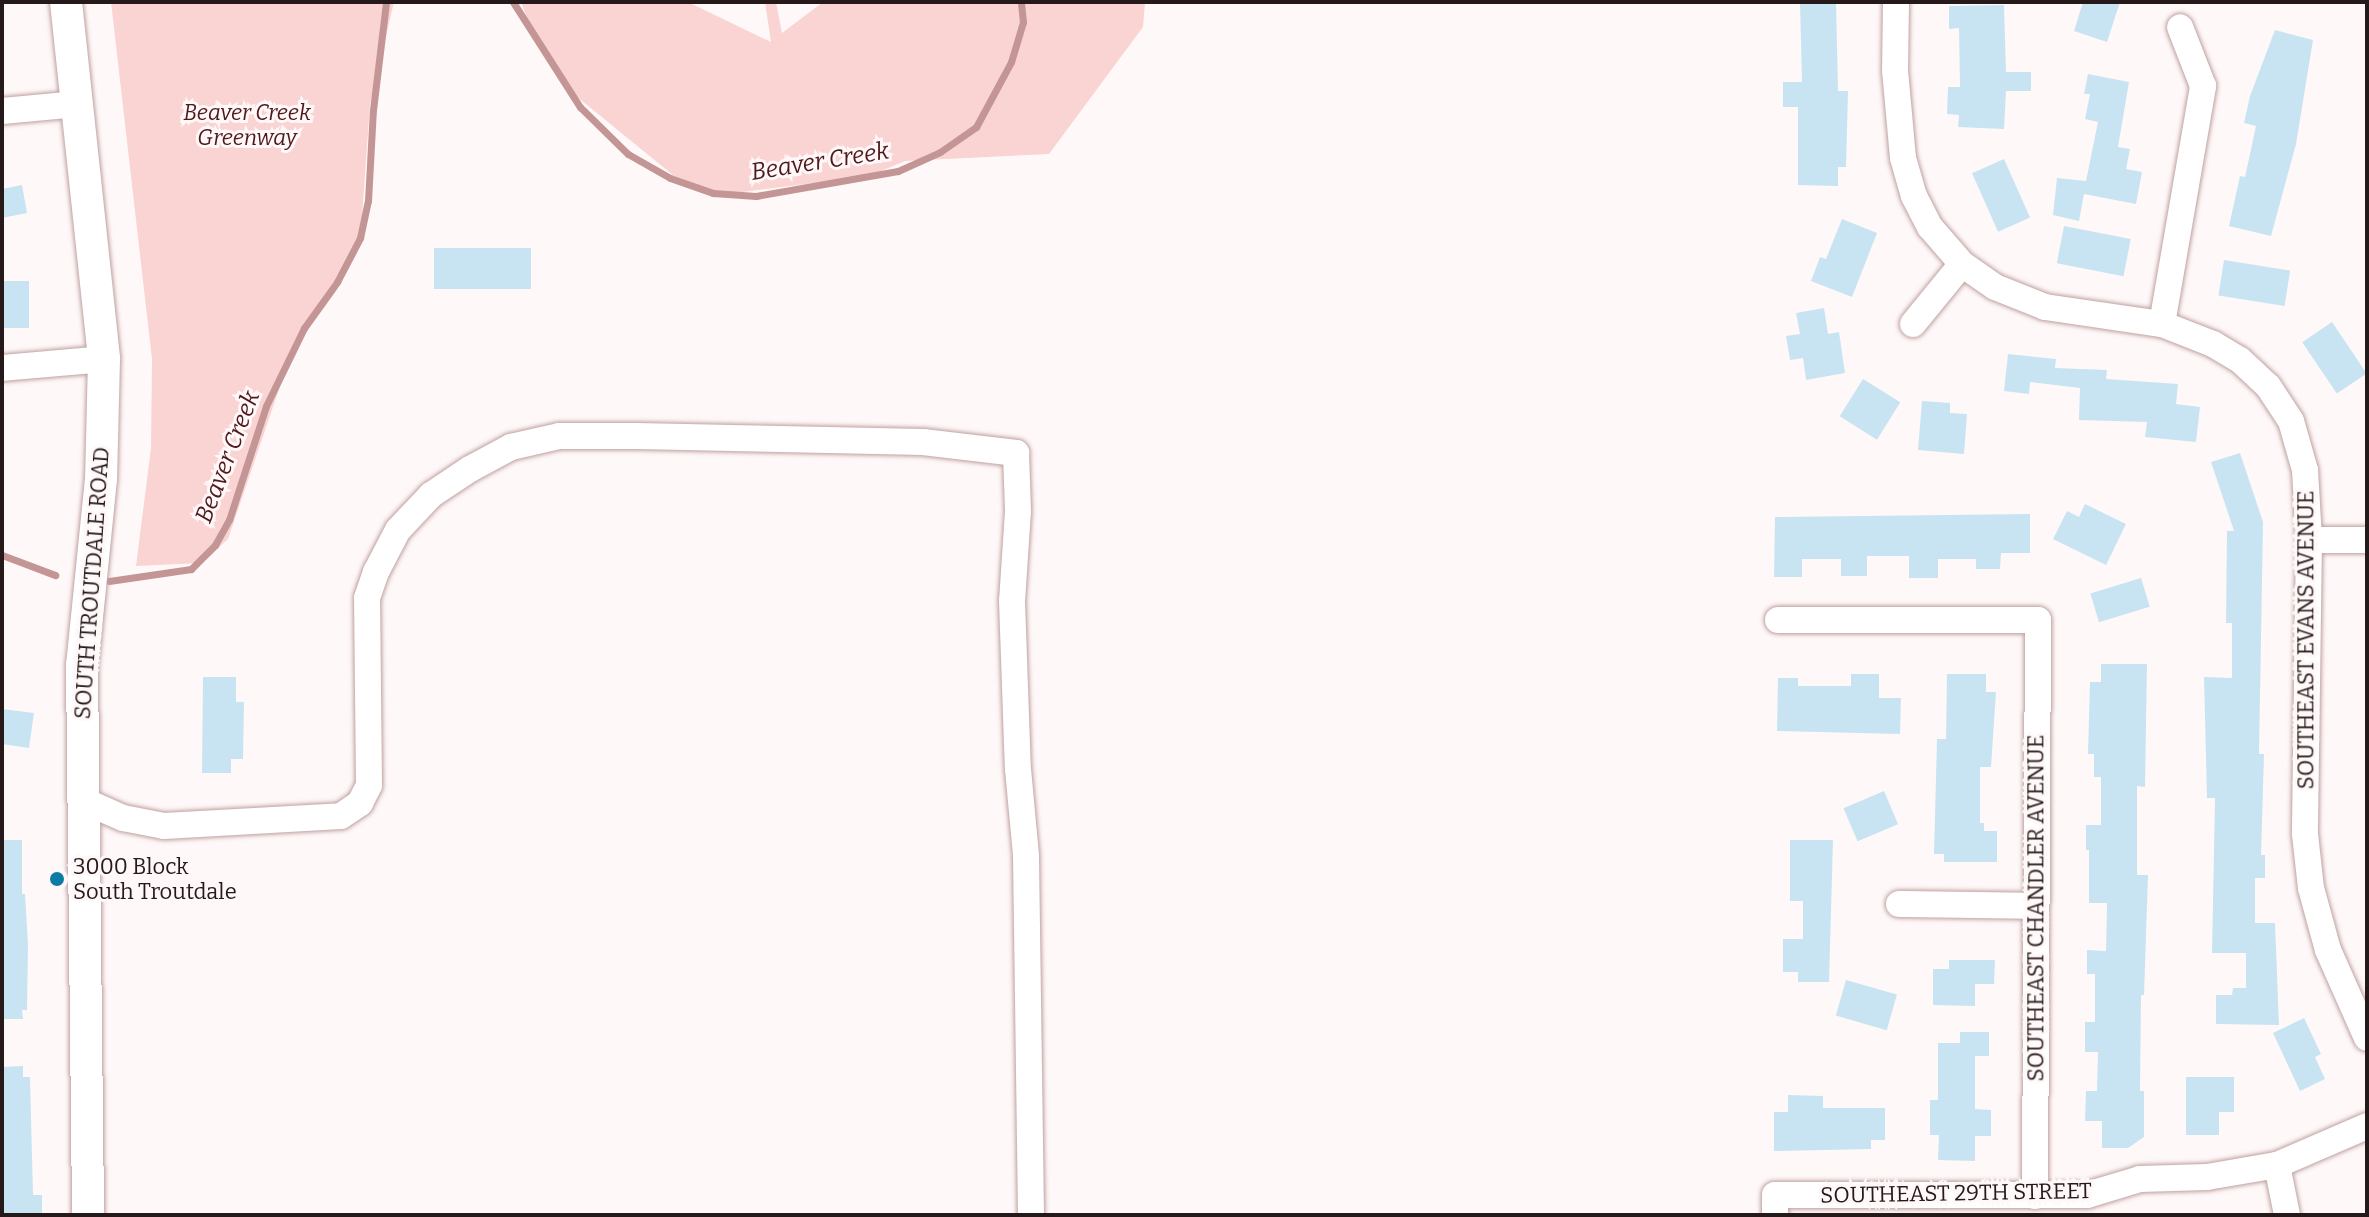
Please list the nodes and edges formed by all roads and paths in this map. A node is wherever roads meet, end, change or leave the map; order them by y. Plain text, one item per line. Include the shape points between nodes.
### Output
1 (66, 2) edge
2 (1896, 2) edge
3 (2180, 27) dead end
4 (78, 104) junction
5 (2, 111) edge
6 (1962, 264) junction
7 (1913, 324) dead end
8 (2162, 324) junction
9 (104, 359) junction
10 (2, 368) edge
11 (2309, 540) junction
12 (2367, 540) edge
13 (1778, 620) dead end
14 (82, 800) junction
15 (1899, 904) dead end
16 (2034, 906) junction
17 (2367, 1038) edge
18 (2367, 1126) edge
19 (2277, 1165) junction
20 (2035, 1196) junction
21 (1775, 1205) edge
22 (88, 1215) edge
23 (1031, 1215) edge
24 (2287, 1215) edge

1 - 4 main road, SOUTH TROUTDALE ROAD
2 - 6 street, SOUTHEAST EVANS AVENUE via 1895,70 1903,158 1930,227
3 - 8 street via 2203,86
4 - 5 street
4 - 9 main road, SOUTH TROUTDALE ROAD
6 - 7 street
6 - 8 street, SOUTHEAST EVANS AVENUE via 1995,287 2045,307
8 - 11 street, SOUTHEAST EVANS AVENUE via 2213,344 2268,386 2291,421 2305,470
9 - 10 street
9 - 14 main road, SOUTH TROUTDALE ROAD via 101,479 82,665
11 - 12 street
11 - 17 street, SOUTHEAST EVANS AVENUE via 2305,834 2311,888 2328,950
13 - 16 street, SOUTHEAST CHANDLER AVENUE via 2038,620
14 - 22 main road, SOUTH TROUTDALE ROAD
14 - 23 street via 123,818 164,826 341,816 360,803 369,785 367,598 376,572 398,530 431,495 511,447 559,436 637,436 923,442 1016,453 1012,615 1026,856
15 - 16 street
16 - 20 street, SOUTHEAST CHANDLER AVENUE
18 - 19 street, SOUTHEAST 29TH STREET
19 - 20 street, SOUTHEAST 29TH STREET via 2207,1177 2140,1179 2087,1195
19 - 24 street
20 - 21 street, SOUTHEAST 29TH STREET

